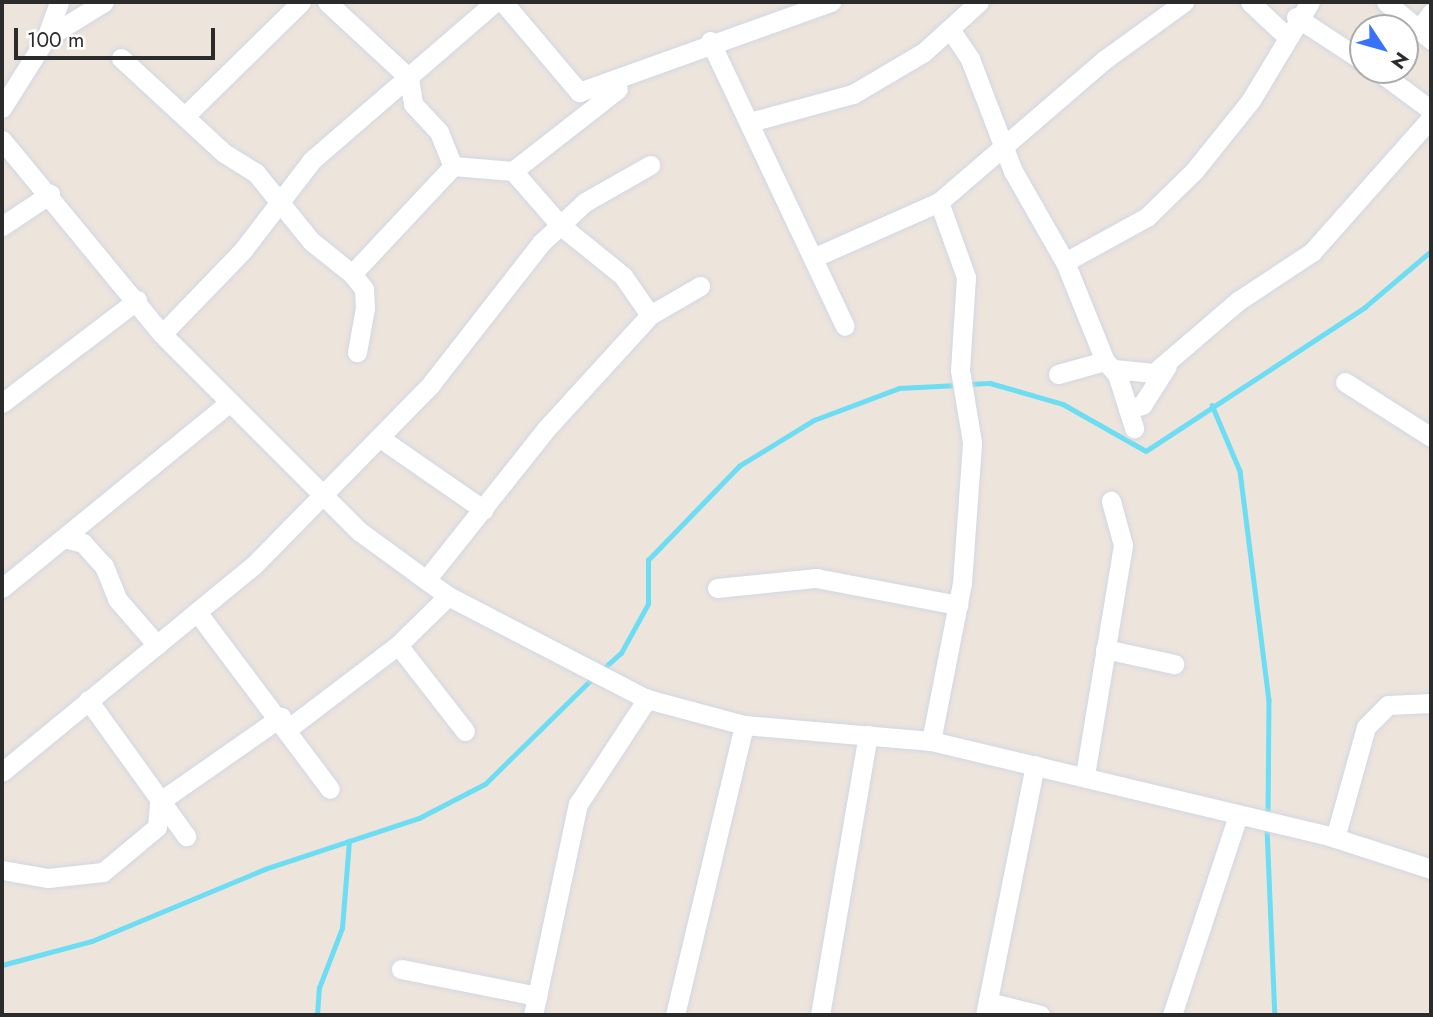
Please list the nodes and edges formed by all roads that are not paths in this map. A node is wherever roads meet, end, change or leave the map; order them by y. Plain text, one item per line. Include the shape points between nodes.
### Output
1 (59, 2) edge
2 (104, 2) edge
3 (301, 2) edge
4 (327, 2) edge
5 (495, 2) edge
6 (503, 2) edge
7 (831, 2) edge
8 (979, 2) edge
9 (1185, 2) edge
10 (1250, 2) edge
11 (1310, 2) edge
12 (1386, 2) edge
13 (1431, 13) edge
14 (1296, 17) junction
15 (950, 29) junction
16 (1425, 34) edge
17 (1285, 35) junction
18 (46, 38) junction
19 (710, 41) junction
20 (1349, 52) edge
21 (121, 58) dead end
22 (639, 65) junction
23 (409, 78) junction
24 (1396, 84) edge
25 (2, 108) edge
26 (1431, 110) edge
27 (186, 116) junction
28 (1431, 118) edge
29 (750, 122) junction
30 (2, 140) edge
31 (1004, 149) junction
32 (650, 165) dead end
33 (453, 166) junction
34 (513, 171) junction
35 (50, 194) junction
36 (939, 202) junction
37 (276, 203) junction
38 (560, 225) junction
39 (2, 226) edge
40 (815, 257) junction
41 (1065, 262) junction
42 (352, 274) junction
43 (700, 286) dead end
44 (137, 300) junction
45 (650, 315) junction
46 (845, 326) dead end
47 (162, 334) junction
48 (357, 352) dead end
49 (1110, 365) junction
50 (1168, 365) junction
51 (1058, 373) dead end
52 (1345, 382) dead end
53 (230, 402) junction
54 (2, 403) edge
55 (1128, 409) junction
56 (1134, 428) dead end
57 (1431, 437) edge
58 (380, 438) junction
59 (319, 494) junction
60 (1111, 501) dead end
61 (484, 510) junction
62 (64, 538) junction
63 (426, 580) junction
64 (2, 588) edge
65 (717, 588) dead end
66 (448, 596) junction
67 (958, 605) junction
68 (198, 612) junction
69 (157, 645) junction
70 (398, 645) junction
71 (1105, 649) junction
72 (1174, 664) dead end
73 (647, 699) junction
74 (88, 700) junction
75 (1431, 704) edge
76 (285, 723) junction
77 (744, 724) junction
78 (465, 731) dead end
79 (868, 735) junction
80 (931, 741) junction
81 (1035, 765) junction
82 (2, 772) edge
83 (1085, 775) junction
84 (330, 789) dead end
85 (159, 802) junction
86 (1238, 816) junction
87 (186, 836) dead end
88 (1335, 838) junction
89 (1431, 869) edge
90 (2, 870) edge
91 (401, 968) dead end
92 (535, 1006) edge
93 (987, 1009) edge
94 (675, 1015) edge
95 (820, 1015) edge
96 (1040, 1015) edge
97 (1172, 1015) edge

1 - 18 street
2 - 18 street
3 - 27 street
4 - 23 street
5 - 23 street
6 - 22 street via 579,92
7 - 19 street
8 - 15 street
9 - 31 street via 1104,60
10 - 17 street
11 - 14 street
12 - 16 street
13 - 16 street
14 - 17 street
14 - 20 street
15 - 29 street via 924,52 853,94
15 - 31 street via 970,59
17 - 41 street via 1251,100 1194,171 1147,216
18 - 25 street
19 - 22 street
19 - 29 street
21 - 27 street
22 - 34 street via 632,78
23 - 33 street via 414,104 439,131
23 - 37 street via 312,160
24 - 26 street
27 - 37 street via 224,153 256,173
28 - 50 street via 1327,239 1238,301
29 - 40 street
30 - 35 street
31 - 36 street
31 - 41 street
32 - 38 street via 585,202
33 - 34 street
33 - 42 street
34 - 38 street
35 - 39 street
35 - 44 street
36 - 40 street
36 - 67 street via 966,277 960,370 971,442
37 - 42 street
37 - 47 street via 243,250
38 - 45 street via 623,276
38 - 58 street
40 - 46 street
41 - 49 street
42 - 48 street via 364,289
43 - 45 street
44 - 47 street
44 - 54 street
45 - 61 street via 546,429
47 - 53 street
49 - 50 street via 1154,373
49 - 51 street
49 - 55 street
50 - 55 street via 1142,405
52 - 57 street
53 - 59 street
53 - 62 street
55 - 56 street
58 - 59 street
58 - 61 street
59 - 63 street
59 - 68 street via 253,566
60 - 71 street via 1123,545
61 - 63 street via 447,546
62 - 64 street
62 - 69 street via 83,543 104,566 117,599
63 - 66 street
65 - 67 street via 827,579
66 - 70 street
66 - 73 street
67 - 80 street
68 - 69 street
68 - 76 street
69 - 74 street
70 - 76 street
70 - 78 street
71 - 72 street
71 - 83 street
73 - 77 street
73 - 92 street via 578,804
74 - 82 street
74 - 85 street
75 - 88 street via 1388,705 1366,727
76 - 84 street
76 - 85 street
77 - 79 street
77 - 94 street
79 - 80 street
79 - 95 street via 851,864
80 - 81 street
81 - 83 street
81 - 93 street
83 - 86 street
85 - 87 street
85 - 90 street via 157,827 103,872 48,878
86 - 88 street
86 - 97 street
88 - 89 street
91 - 92 street
93 - 96 street

